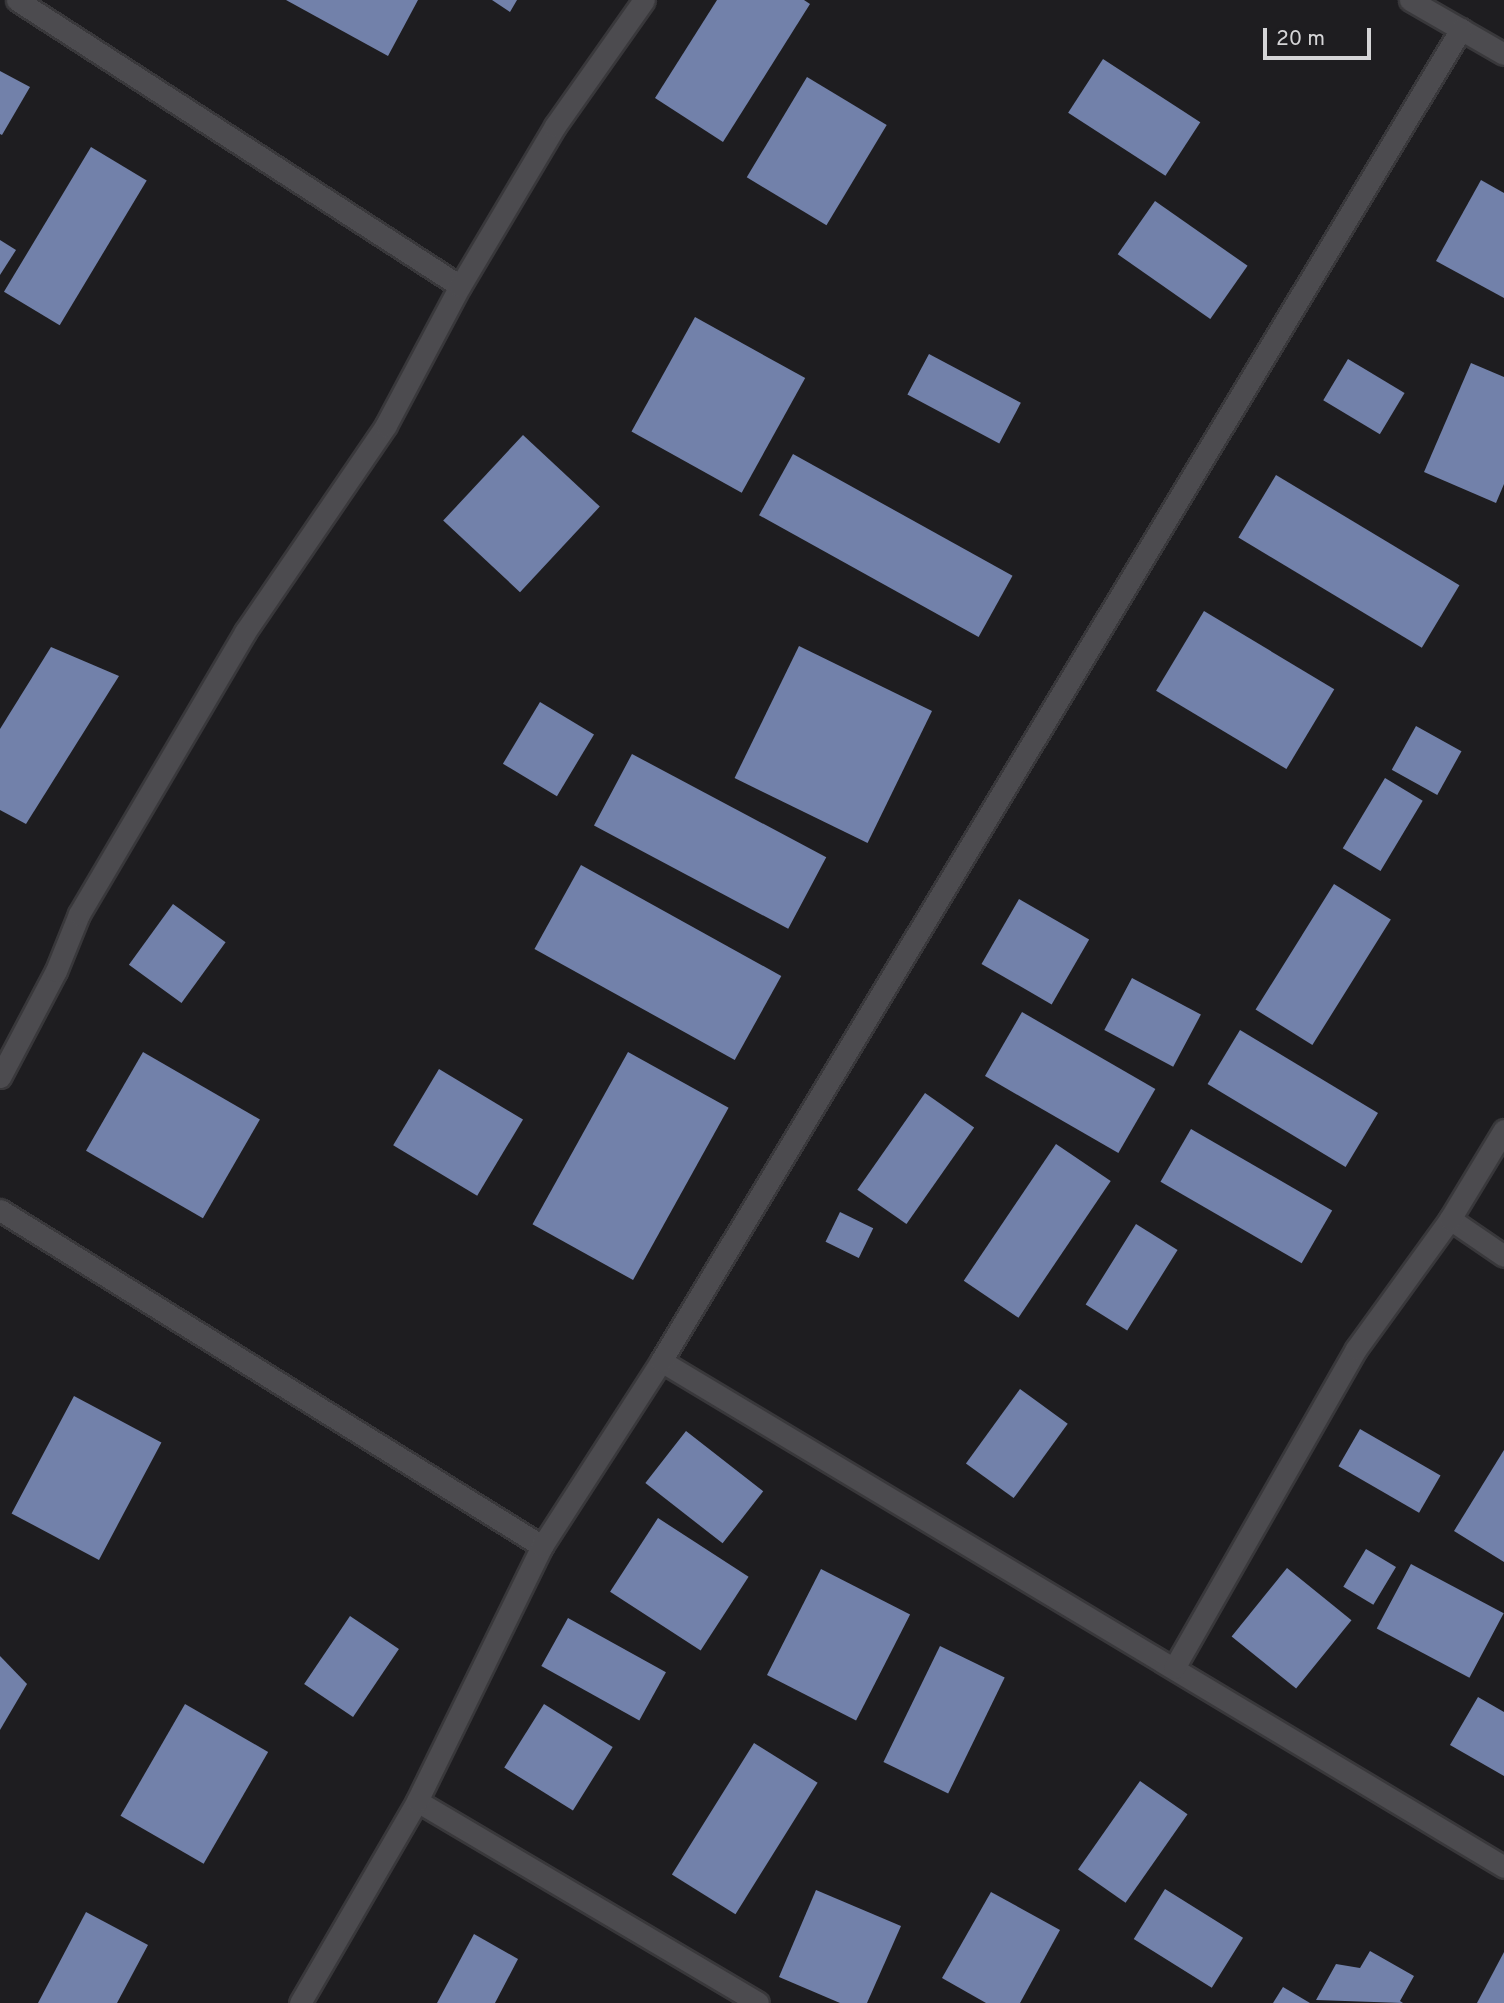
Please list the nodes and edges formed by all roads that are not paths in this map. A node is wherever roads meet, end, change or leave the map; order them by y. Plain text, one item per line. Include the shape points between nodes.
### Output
1 (17, 0) edge
2 (644, 0) edge
3 (1410, 0) edge
4 (1461, 29) junction
5 (1504, 54) edge
6 (460, 286) junction
7 (0, 1077) edge
8 (1504, 1130) edge
9 (0, 1210) edge
10 (1450, 1219) junction
11 (1504, 1256) edge
12 (661, 1361) junction
13 (542, 1546) junction
14 (1174, 1668) junction
15 (417, 1801) junction
16 (1504, 1867) edge
17 (300, 2003) edge
18 (758, 2003) edge

1 - 6 street
2 - 6 street via 555,126
3 - 4 street
4 - 5 street
4 - 12 street
6 - 7 street via 386,425 245,632 79,914 57,971
8 - 10 street
9 - 13 street
10 - 11 street
10 - 14 street via 1356,1349
12 - 13 street
12 - 14 street
13 - 15 street
14 - 16 street
15 - 17 street
15 - 18 street

